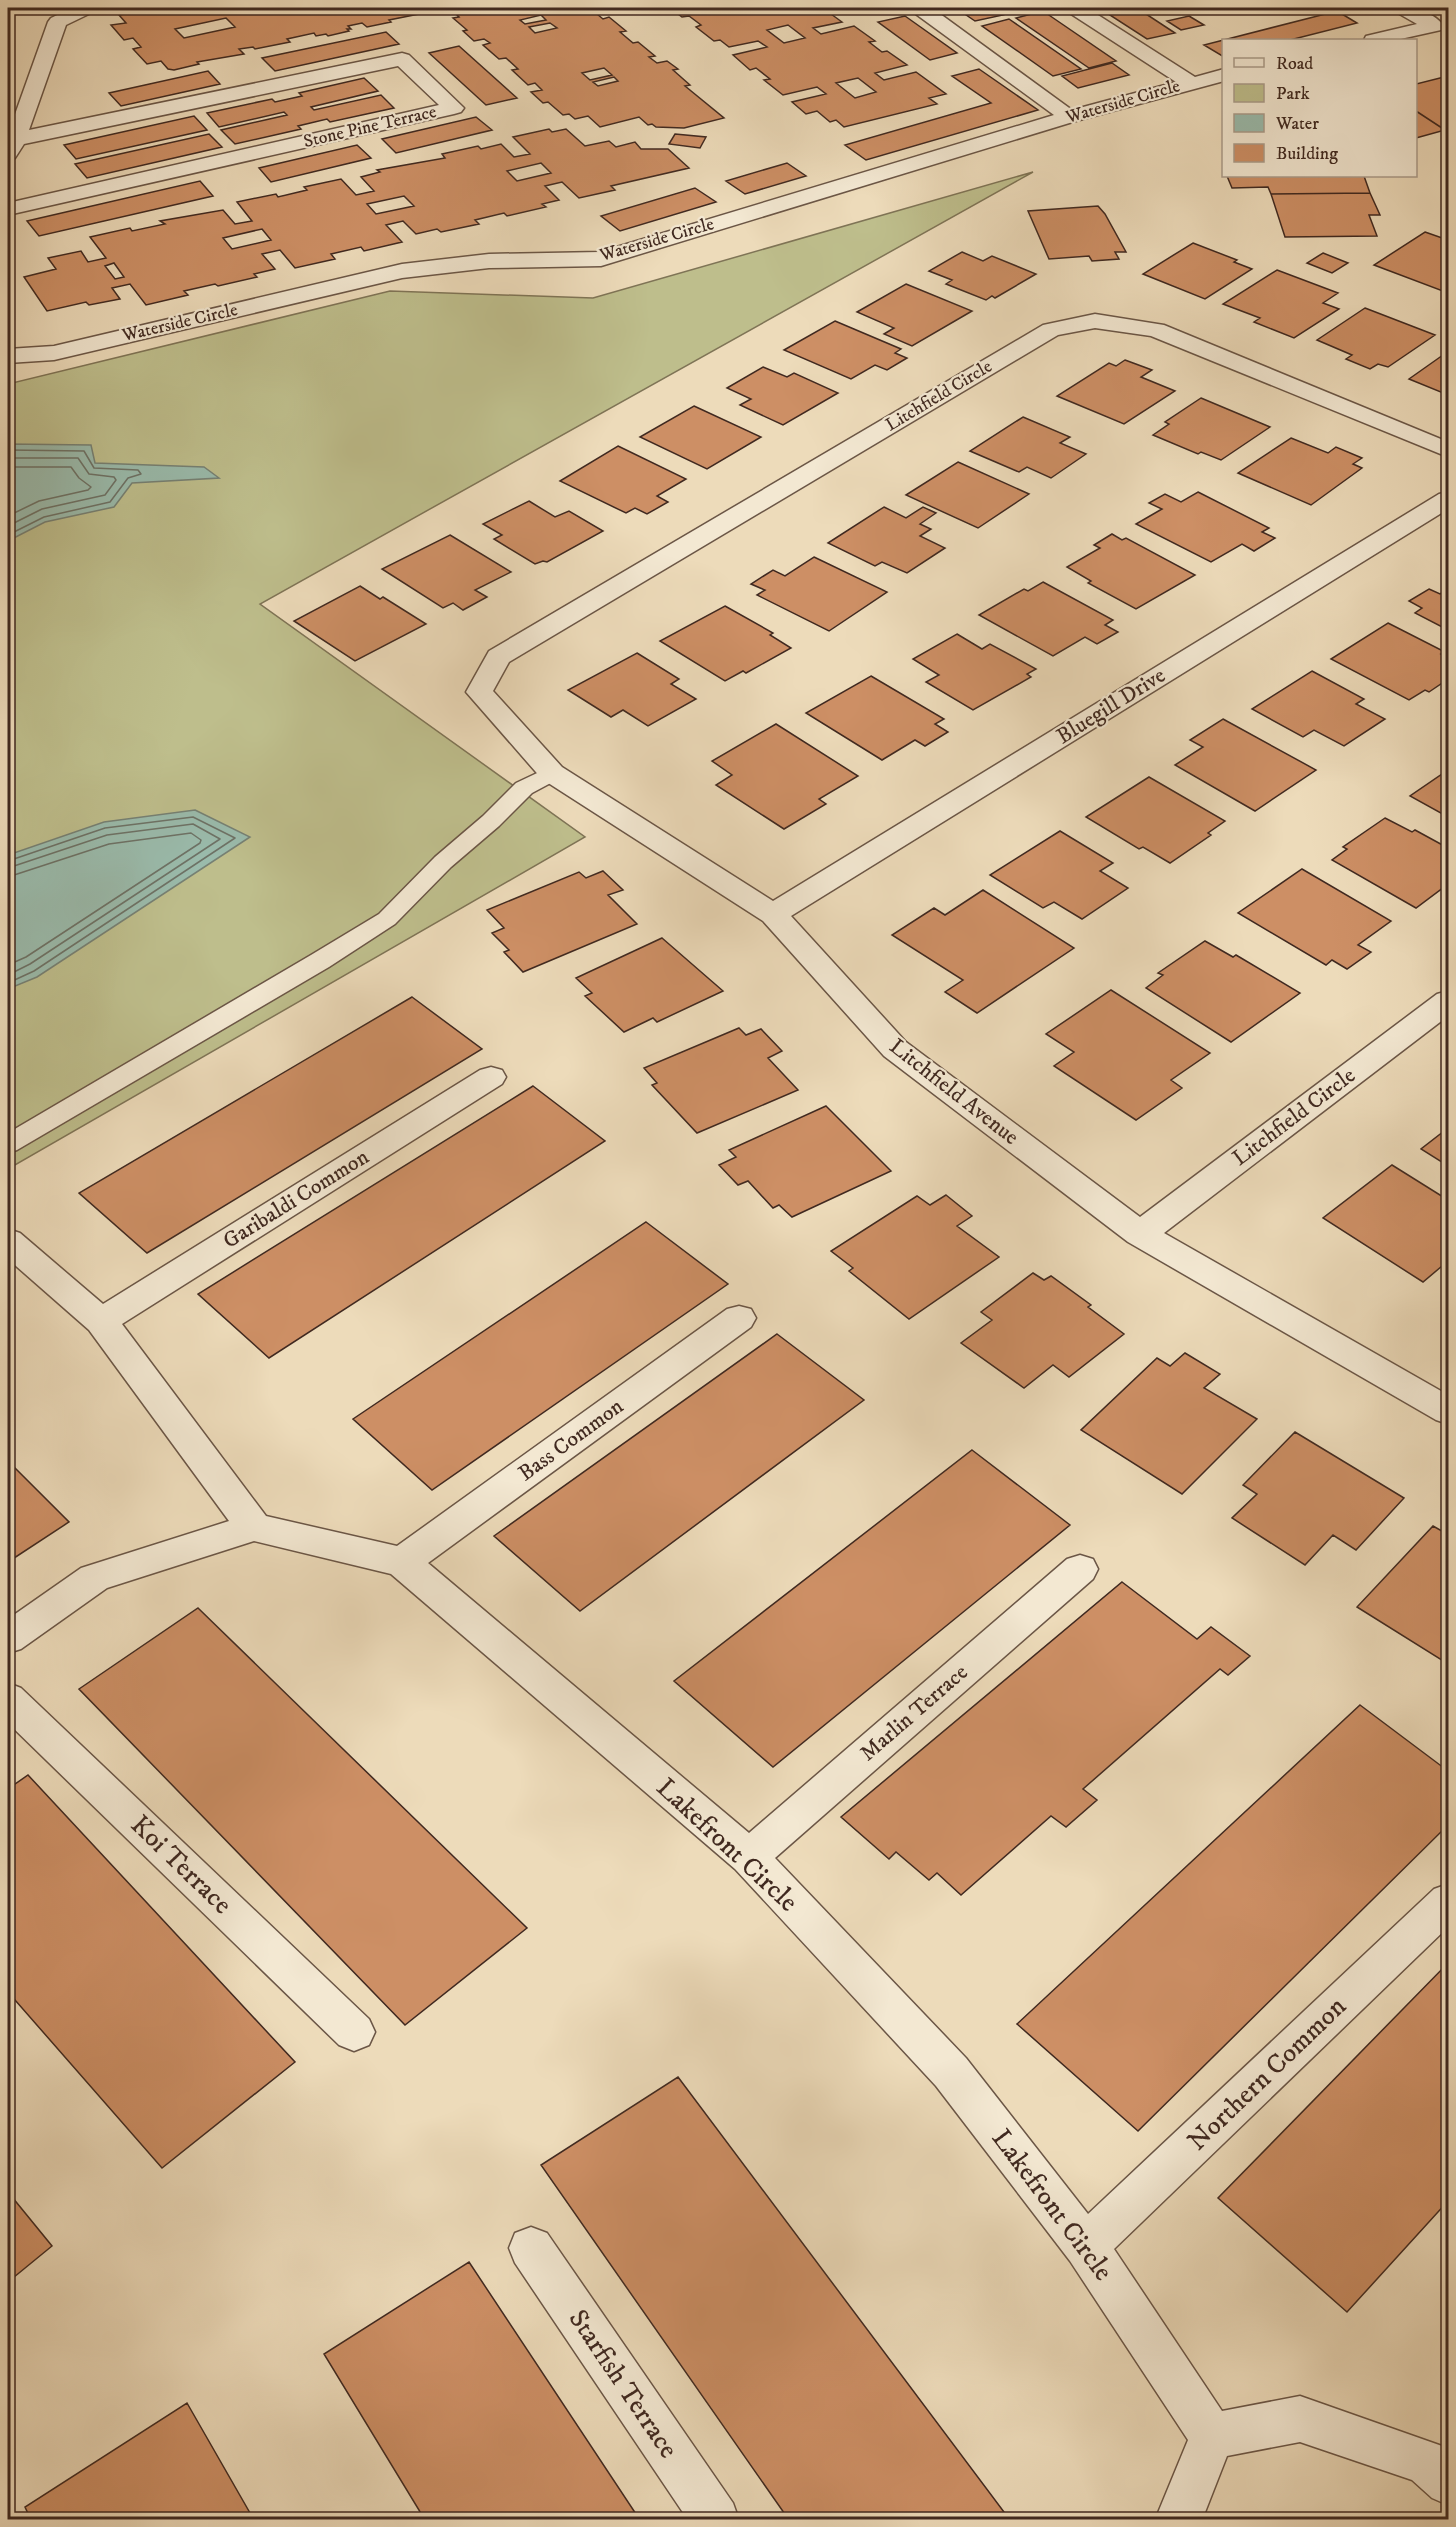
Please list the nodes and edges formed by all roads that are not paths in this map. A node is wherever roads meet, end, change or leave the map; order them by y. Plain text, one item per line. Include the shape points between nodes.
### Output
1 (86, 8) edge
2 (920, 8) edge
3 (1075, 8) edge
4 (1403, 8) edge
5 (1378, 39) edge
6 (1222, 75) edge
7 (1190, 82) junction
8 (1069, 117) junction
9 (12, 147) edge
10 (8, 209) edge
11 (8, 357) edge
12 (1449, 450) edge
13 (1449, 499) edge
14 (479, 692) joint
15 (552, 773) junction
16 (772, 914) junction
17 (1449, 1001) edge
18 (492, 1077) dead end
19 (8, 1144) edge
20 (1140, 1234) junction
21 (8, 1241) edge
22 (739, 1318) dead end
23 (100, 1321) junction
24 (1449, 1411) edge
25 (254, 1527) junction
26 (402, 1562) junction
27 (1080, 1569) dead end
28 (8, 1638) edge
29 (8, 1699) edge
30 (748, 1857) junction
31 (1449, 1901) edge
32 (354, 2032) dead end
33 (1086, 2246) junction
34 (531, 2248) dead end
35 (1212, 2436) junction
36 (1449, 2482) edge
37 (716, 2520) edge
38 (1178, 2520) edge

1 - 9 street via 58,22
2 - 8 street
3 - 7 street
4 - 5 street via 1434,27
6 - 7 street, Waterside Circle
7 - 8 street, Waterside Circle
8 - 11 street, Waterside Circle via 601,259 489,261 402,271 54,353
9 - 10 street, Stone Pine Terrace via 402,59 454,108
12 - 14 street, Litchfield Circle via 1156,330 1095,321 1051,330 498,657
13 - 16 street, Bluegill Drive
14 - 15 street, Litchfield Avenue
15 - 16 street, Litchfield Avenue
15 - 19 lane via 524,788 387,919
16 - 20 street, Litchfield Avenue via 894,1049
17 - 20 street, Litchfield Circle
18 - 23 street, Garibaldi Common
20 - 24 street, Litchfield Avenue
21 - 23 street
22 - 26 street, Bass Common
23 - 25 street
25 - 26 street, Lakefront Circle
25 - 28 street via 94,1578
26 - 30 street, Lakefront Circle
27 - 30 street, Marlin Terrace
29 - 32 street, Koi Terrace
30 - 33 street, Lakefront Circle via 951,2073
31 - 33 street, Northern Common
33 - 35 street, Lakefront Circle
34 - 37 street, Starfish Terrace
35 - 36 street via 1300,2419 1425,2462
35 - 38 street

